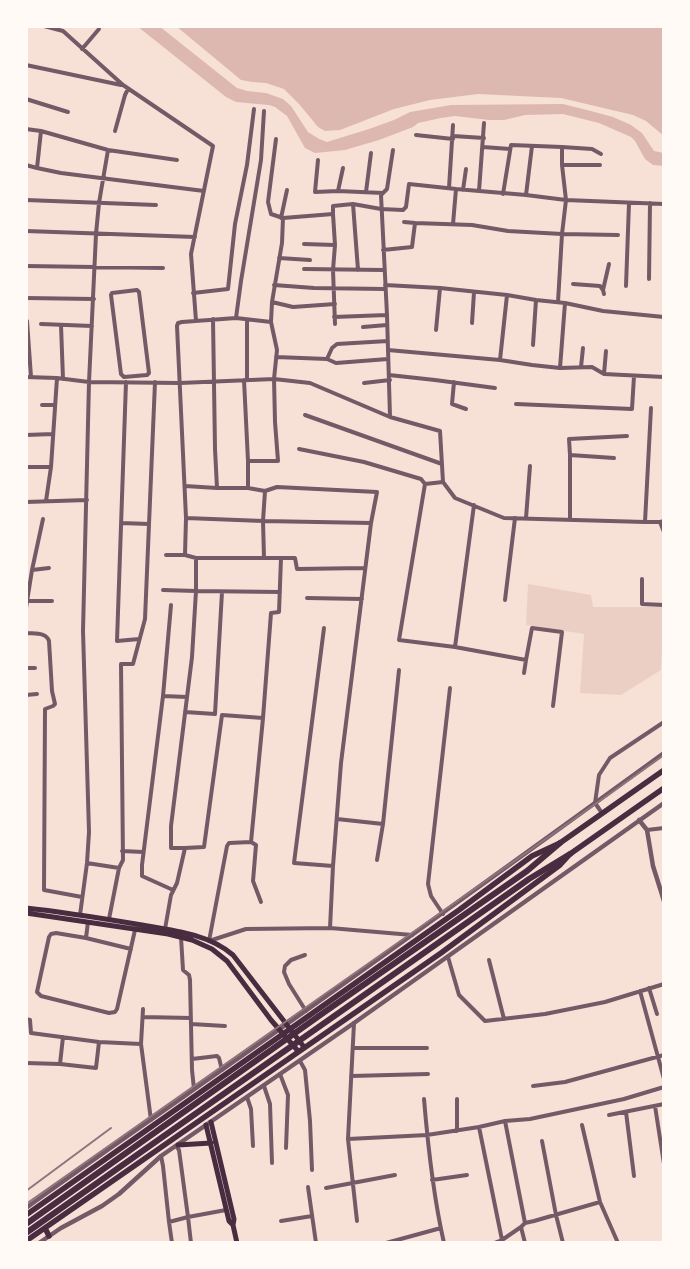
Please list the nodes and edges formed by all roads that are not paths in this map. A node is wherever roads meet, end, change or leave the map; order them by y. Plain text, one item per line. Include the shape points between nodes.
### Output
1 (44, 26) edge
2 (99, 29) dead end
3 (82, 49) junction
4 (26, 65) edge
5 (123, 85) junction
6 (128, 89) junction
7 (26, 99) edge
8 (254, 109) dead end
9 (264, 111) dead end
10 (68, 112) dead end
11 (484, 123) dead end
12 (453, 125) dead end
13 (26, 129) edge
14 (41, 131) junction
15 (116, 131) dead end
16 (416, 135) dead end
17 (453, 137) junction
18 (484, 138) junction
19 (276, 139) dead end
20 (532, 146) junction
21 (483, 147) junction
22 (562, 147) junction
23 (510, 149) junction
24 (108, 150) junction
25 (393, 150) dead end
26 (371, 153) dead end
27 (601, 154) dead end
28 (177, 160) dead end
29 (318, 160) dead end
30 (600, 164) dead end
31 (26, 165) edge
32 (562, 166) junction
33 (37, 168) junction
34 (343, 168) dead end
35 (466, 169) dead end
36 (103, 178) junction
37 (449, 188) junction
38 (456, 189) junction
39 (287, 190) dead end
40 (463, 190) junction
41 (204, 191) junction
42 (479, 191) junction
43 (338, 192) junction
44 (366, 192) junction
45 (383, 193) junction
46 (503, 194) junction
47 (526, 195) junction
48 (26, 200) edge
49 (566, 200) junction
50 (629, 202) junction
51 (99, 203) junction
52 (650, 203) junction
53 (156, 204) dead end
54 (353, 204) junction
55 (664, 204) edge
56 (381, 209) junction
57 (333, 214) junction
58 (282, 218) junction
59 (404, 222) dead end
60 (415, 223) junction
61 (453, 224) junction
62 (26, 231) edge
63 (96, 234) junction
64 (562, 234) junction
65 (618, 236) dead end
66 (195, 238) junction
67 (304, 244) dead end
68 (335, 244) junction
69 (383, 250) junction
70 (279, 258) junction
71 (310, 260) dead end
72 (609, 264) dead end
73 (26, 266) edge
74 (95, 267) junction
75 (163, 268) dead end
76 (304, 269) dead end
77 (334, 270) junction
78 (358, 270) junction
79 (384, 270) junction
80 (649, 280) dead end
81 (573, 284) dead end
82 (274, 285) junction
83 (626, 286) dead end
84 (385, 287) junction
85 (334, 288) junction
86 (440, 288) junction
87 (474, 292) junction
88 (193, 293) junction
89 (508, 295) junction
90 (26, 298) edge
91 (94, 298) junction
92 (536, 300) junction
93 (272, 302) junction
94 (558, 302) junction
95 (565, 302) junction
96 (335, 304) junction
97 (387, 315) junction
98 (334, 317) junction
99 (664, 317) edge
100 (236, 318) junction
101 (213, 319) junction
102 (247, 320) junction
103 (27, 321) edge
104 (196, 321) junction
105 (271, 322) junction
106 (472, 323) dead end
107 (41, 324) dead end
108 (335, 324) dead end
109 (61, 325) junction
110 (387, 325) junction
111 (92, 326) junction
112 (363, 327) dead end
113 (436, 330) dead end
114 (388, 341) junction
115 (533, 345) dead end
116 (583, 348) dead end
117 (388, 350) junction
118 (606, 351) dead end
119 (276, 357) junction
120 (327, 359) junction
121 (388, 359) junction
122 (500, 360) junction
123 (581, 367) junction
124 (560, 368) junction
125 (604, 374) junction
126 (134, 376) junction
127 (634, 376) junction
128 (29, 377) edge
129 (57, 378) junction
130 (389, 378) junction
131 (664, 378) edge
132 (63, 379) junction
133 (274, 379) junction
134 (245, 380) junction
135 (89, 382) junction
136 (126, 382) junction
137 (134, 382) junction
138 (155, 382) junction
139 (214, 382) junction
140 (454, 382) junction
141 (180, 383) junction
142 (364, 383) dead end
143 (495, 388) dead end
144 (516, 404) dead end
145 (42, 405) dead end
146 (55, 406) junction
147 (651, 408) dead end
148 (466, 409) dead end
149 (305, 415) dead end
150 (390, 417) junction
151 (53, 434) junction
152 (26, 435) edge
153 (627, 436) dead end
154 (299, 449) dead end
155 (570, 455) junction
156 (614, 458) dead end
157 (248, 461) junction
158 (442, 464) junction
159 (530, 466) dead end
160 (26, 467) edge
161 (52, 467) junction
162 (443, 482) junction
163 (425, 484) junction
164 (185, 486) junction
165 (217, 488) junction
166 (248, 488) junction
167 (265, 491) junction
168 (87, 500) junction
169 (46, 501) junction
170 (26, 502) edge
171 (474, 506) junction
172 (186, 518) junction
173 (515, 518) junction
174 (526, 518) junction
175 (43, 519) dead end
176 (570, 520) junction
177 (263, 521) junction
178 (662, 521) edge
179 (121, 522) junction
180 (646, 522) junction
181 (371, 523) junction
182 (149, 524) junction
183 (664, 532) edge
184 (166, 555) dead end
185 (185, 555) junction
186 (196, 558) junction
187 (264, 558) junction
188 (281, 558) junction
189 (49, 568) dead end
190 (366, 568) junction
191 (32, 570) junction
192 (642, 579) dead end
193 (162, 590) dead end
194 (196, 592) junction
195 (222, 592) junction
196 (280, 592) junction
197 (308, 598) dead end
198 (362, 598) junction
199 (505, 600) dead end
200 (27, 601) edge
201 (52, 601) dead end
202 (171, 605) dead end
203 (664, 605) edge
204 (26, 608) edge
205 (324, 628) dead end
206 (26, 633) edge
207 (140, 639) junction
208 (455, 647) junction
209 (526, 660) junction
210 (26, 668) edge
211 (35, 668) dead end
212 (399, 670) dead end
213 (524, 673) dead end
214 (450, 688) dead end
215 (37, 694) dead end
216 (26, 695) edge
217 (163, 696) junction
218 (187, 697) junction
219 (553, 706) dead end
220 (185, 712) junction
221 (215, 714) junction
222 (222, 715) junction
223 (263, 718) junction
224 (664, 722) edge
225 (664, 753) edge
226 (664, 770) edge
227 (664, 788) edge
228 (595, 803) junction
229 (664, 803) edge
230 (602, 813) junction
231 (336, 819) junction
232 (639, 820) junction
233 (383, 824) junction
234 (664, 828) edge
235 (647, 830) junction
236 (251, 842) junction
237 (560, 842) junction
238 (185, 848) junction
239 (122, 851) junction
240 (143, 852) junction
241 (570, 854) junction
242 (377, 860) dead end
243 (87, 863) junction
244 (333, 866) junction
245 (119, 868) junction
246 (173, 890) junction
247 (82, 897) junction
248 (664, 901) edge
249 (261, 902) dead end
250 (26, 908) edge
251 (26, 914) edge
252 (80, 914) junction
253 (442, 914) junction
254 (109, 919) junction
255 (88, 922) junction
256 (330, 928) junction
257 (165, 929) junction
258 (135, 930) junction
259 (412, 935) junction
260 (181, 937) junction
261 (86, 938) junction
262 (209, 941) junction
263 (131, 950) junction
264 (305, 954) dead end
265 (448, 957) junction
266 (489, 960) dead end
267 (663, 985) edge
268 (649, 988) junction
269 (640, 991) junction
270 (143, 1010) dead end
271 (306, 1011) junction
272 (657, 1014) dead end
273 (143, 1017) junction
274 (191, 1018) junction
275 (26, 1019) edge
276 (504, 1019) junction
277 (354, 1023) junction
278 (191, 1024) junction
279 (225, 1026) dead end
280 (289, 1027) junction
281 (282, 1032) junction
282 (63, 1037) junction
283 (100, 1042) junction
284 (141, 1044) junction
285 (304, 1047) junction
286 (353, 1048) junction
287 (427, 1048) dead end
288 (298, 1051) junction
289 (664, 1054) edge
290 (658, 1056) junction
291 (192, 1059) junction
292 (300, 1061) junction
293 (26, 1063) edge
294 (60, 1064) junction
295 (222, 1070) junction
296 (280, 1074) junction
297 (428, 1074) dead end
298 (351, 1076) junction
299 (664, 1079) edge
300 (264, 1086) junction
301 (533, 1086) dead end
302 (664, 1087) edge
303 (194, 1090) junction
304 (247, 1097) junction
305 (424, 1099) dead end
306 (457, 1099) dead end
307 (664, 1104) edge
308 (655, 1106) junction
309 (626, 1112) junction
310 (609, 1114) dead end
311 (151, 1120) junction
312 (505, 1121) junction
313 (212, 1122) junction
314 (206, 1125) junction
315 (582, 1125) dead end
316 (480, 1127) junction
317 (457, 1131) junction
318 (427, 1135) junction
319 (348, 1139) junction
320 (542, 1141) dead end
321 (211, 1143) junction
322 (177, 1145) junction
323 (253, 1146) dead end
324 (286, 1148) dead end
325 (161, 1156) junction
326 (272, 1163) dead end
327 (664, 1164) edge
328 (312, 1170) dead end
329 (395, 1175) dead end
330 (467, 1175) dead end
331 (634, 1176) dead end
332 (432, 1180) junction
333 (353, 1182) junction
334 (308, 1187) dead end
335 (326, 1188) dead end
336 (600, 1202) junction
337 (26, 1208) edge
338 (226, 1210) junction
339 (26, 1215) edge
340 (556, 1215) junction
341 (312, 1216) junction
342 (188, 1217) junction
343 (357, 1221) dead end
344 (169, 1222) junction
345 (281, 1222) dead end
346 (26, 1224) edge
347 (233, 1225) junction
348 (523, 1225) junction
349 (45, 1228) junction
350 (441, 1228) junction
351 (26, 1233) edge
352 (50, 1236) junction
353 (502, 1240) junction
354 (26, 1241) edge
355 (39, 1243) edge
356 (172, 1243) edge
357 (191, 1243) edge
358 (237, 1243) edge
359 (316, 1243) edge
360 (386, 1243) edge
361 (444, 1243) edge
362 (494, 1243) edge
363 (525, 1243) edge
364 (563, 1243) edge
365 (618, 1243) edge

1 - 3 street via 63,31
2 - 3 street
3 - 5 street
4 - 5 street
5 - 6 street
6 - 15 street
6 - 41 street via 213,146
7 - 10 street
8 - 88 street via 228,289
9 - 100 street via 261,160
11 - 18 street
12 - 17 street
13 - 14 street
14 - 24 street
14 - 33 street
16 - 17 street
17 - 18 street
17 - 37 street
18 - 21 street
19 - 58 street via 268,202 271,214
20 - 22 street
20 - 23 street via 511,145
20 - 47 street
21 - 23 street
21 - 42 street
22 - 27 street via 592,149
22 - 32 street
23 - 46 street
24 - 28 street
24 - 36 street
25 - 45 street via 387,189
26 - 44 street
29 - 43 street via 315,192
30 - 32 street
31 - 33 street
32 - 49 street
33 - 36 street
34 - 43 street
35 - 40 street
36 - 41 street
36 - 51 street
37 - 38 street
37 - 56 street via 409,184 403,210
38 - 40 street
38 - 61 street
39 - 58 street
40 - 42 street
41 - 66 street
42 - 46 street
43 - 44 street
44 - 45 street
45 - 56 street via 380,195
46 - 47 street
47 - 49 street
48 - 51 street
49 - 50 street
49 - 64 street
50 - 52 street
50 - 83 street
51 - 53 street
51 - 63 street
52 - 55 street
52 - 80 street
54 - 56 street
54 - 57 street via 333,206
54 - 78 street
56 - 69 street
57 - 58 street
57 - 68 street
58 - 70 street
59 - 60 street
60 - 61 street
60 - 69 street via 412,247
61 - 64 street
62 - 63 street
63 - 66 street
63 - 74 street
64 - 65 street
64 - 94 street
66 - 88 street via 190,254
67 - 68 street
68 - 77 street
69 - 79 street
70 - 71 street
70 - 82 street
72 - 81 street via 604,292 600,286
73 - 74 street
74 - 75 street
74 - 91 street
76 - 77 street
77 - 78 street
77 - 85 street
78 - 79 street
79 - 84 street
82 - 85 street
82 - 93 street
84 - 85 street
84 - 86 street
84 - 97 street
85 - 96 street
86 - 87 street
86 - 113 street
87 - 89 street
87 - 106 street
88 - 104 street
89 - 92 street
89 - 122 street
90 - 91 street
91 - 111 street
92 - 94 street
92 - 115 street
93 - 96 street via 293,307
93 - 105 street
94 - 95 street
95 - 99 street
95 - 124 street
96 - 98 street
97 - 98 street
97 - 110 street
98 - 108 street
100 - 101 street
100 - 102 street
101 - 104 street
101 - 139 street
102 - 105 street
102 - 134 street
103 - 128 street
104 - 141 street via 178,323 177,326
105 - 119 street
107 - 109 street
109 - 111 street
109 - 132 street
110 - 112 street
110 - 114 street
111 - 135 street
114 - 117 street
114 - 120 street via 336,344
116 - 123 street
117 - 121 street
117 - 122 street
118 - 125 street
119 - 120 street
119 - 133 street
120 - 121 street via 336,363
121 - 130 street
122 - 124 street
123 - 124 street
123 - 125 street via 592,367
125 - 127 street
126 - 126 street via 124,377 121,374 110,295 137,290 149,373
126 - 137 street
127 - 131 street
127 - 144 street via 632,409
128 - 129 street
129 - 132 street
129 - 146 street
130 - 140 street
130 - 142 street
130 - 150 street
132 - 135 street
133 - 134 street
133 - 150 street via 310,383
133 - 157 street via 278,461
134 - 139 street
134 - 157 street
135 - 136 street
135 - 168 street
136 - 137 street
136 - 179 street
137 - 138 street
138 - 141 street
138 - 182 street
139 - 141 street
139 - 165 street
140 - 143 street
140 - 148 street via 452,404
141 - 164 street
145 - 146 street
146 - 151 street
147 - 180 street
149 - 158 street
150 - 158 street via 440,431
151 - 152 street
151 - 161 street
153 - 155 street via 569,439
154 - 163 street via 364,462 421,479
155 - 156 street
155 - 176 street
157 - 166 street
158 - 162 street
159 - 174 street
160 - 161 street
161 - 169 street
162 - 163 street
162 - 171 street via 455,498
163 - 208 street via 399,640
164 - 165 street
164 - 172 street
165 - 166 street
166 - 167 street
167 - 177 street
167 - 181 street via 277,487 377,492
168 - 169 street
168 - 243 street via 83,631 89,832
169 - 170 street
171 - 173 street via 504,518
171 - 208 street
172 - 177 street
172 - 185 street
173 - 174 street
173 - 199 street
174 - 176 street
175 - 191 street
176 - 180 street
177 - 181 street
177 - 187 street
178 - 180 street
178 - 183 street
179 - 182 street
179 - 207 street via 117,640
181 - 190 street
182 - 207 street via 145,619
184 - 185 street
185 - 186 street
186 - 187 street
186 - 194 street
187 - 188 street
188 - 190 street via 295,558 296,569
188 - 196 street
189 - 191 street
190 - 198 street
191 - 200 street
192 - 203 street via 642,604
193 - 194 street
194 - 195 street
194 - 218 street
195 - 196 street
195 - 221 street
196 - 223 street via 279,612 271,613
197 - 198 street
198 - 231 street
200 - 201 street
200 - 204 street
202 - 217 street
205 - 244 street via 294,863
206 - 247 street via 48,637 55,704 45,708 44,890
207 - 239 street via 133,664 121,664
208 - 209 street
209 - 213 street
209 - 219 street via 532,628 562,632
210 - 211 street
212 - 233 street
214 - 253 street via 428,884
215 - 216 street
217 - 218 street
217 - 240 street
218 - 220 street
220 - 221 street
220 - 238 street via 171,826 171,848
221 - 222 street
222 - 223 street
222 - 238 street via 204,847
223 - 236 street
224 - 228 street via 610,758 599,775
225 - 228 street
226 - 230 highway
227 - 241 highway
228 - 230 street
228 - 253 street
229 - 232 street
230 - 237 highway
231 - 233 street
231 - 244 street
232 - 235 street
232 - 265 street
233 - 242 street
234 - 235 street
235 - 248 street via 653,866
236 - 249 street via 256,845 253,881
236 - 262 street via 229,843 227,846
237 - 280 highway via 532,856
237 - 346 highway via 527,872
238 - 246 street
239 - 240 street
239 - 245 street
240 - 246 street via 142,876
241 - 285 highway via 560,865 441,953
241 - 351 highway via 529,879
243 - 245 street
243 - 247 street
244 - 256 street
245 - 254 street
246 - 257 street
247 - 252 street
250 - 252 main road
251 - 255 main road
252 - 254 main road
253 - 259 street
254 - 257 main road
255 - 258 main road
255 - 261 street
256 - 259 street
256 - 262 street via 246,929
257 - 262 main road
258 - 260 main road
258 - 263 street
259 - 271 street
260 - 274 street via 183,970 190,980
260 - 281 main road via 212,949 227,961
261 - 263 street
261 - 263 street via 51,934 38,994 112,1013 117,1009
262 - 280 main road via 234,955
264 - 271 street via 291,960 284,972
265 - 276 street via 459,996 485,1021
265 - 277 street
266 - 276 street
267 - 268 street
268 - 269 street
268 - 272 street
269 - 276 street via 605,1002
269 - 290 street
270 - 273 street
271 - 280 street
273 - 274 street
273 - 284 street
274 - 278 street
275 - 282 street via 30,1020 31,1032
277 - 286 street
277 - 292 street
278 - 279 street
278 - 291 street
280 - 281 highway
280 - 285 main road
281 - 288 main road
281 - 295 street
281 - 339 highway
282 - 283 street
282 - 294 street
283 - 284 street
283 - 294 street via 96,1068
284 - 311 street
285 - 288 highway
286 - 287 street
286 - 298 street
288 - 349 highway
289 - 290 street
290 - 299 street
290 - 301 street via 565,1082
291 - 295 street via 217,1056
291 - 303 street
292 - 296 street
292 - 328 street via 305,1070
293 - 294 street
295 - 303 street
296 - 300 street
296 - 324 street via 288,1095
297 - 298 street
298 - 319 street
300 - 304 street
300 - 326 street via 270,1104
302 - 312 street via 624,1099 530,1119
303 - 311 street
304 - 313 street
304 - 323 street via 251,1109
305 - 318 street
306 - 317 street
307 - 308 street
308 - 309 street
308 - 327 street
309 - 310 street
309 - 331 street
311 - 337 street
312 - 316 street
312 - 348 street
313 - 314 street
313 - 347 main road
314 - 321 main road
314 - 322 street
315 - 336 street
316 - 317 street
316 - 353 street
317 - 318 street
318 - 319 street
318 - 332 street
319 - 333 street
320 - 340 street
321 - 322 main road
321 - 338 main road
322 - 325 street
322 - 342 street
325 - 344 street
325 - 352 street via 119,1194
329 - 333 street
330 - 332 street
332 - 350 street
333 - 335 street
333 - 343 street
334 - 341 street
336 - 340 street
336 - 365 street
338 - 342 street
338 - 347 main road
340 - 348 street
340 - 364 street
341 - 345 street
341 - 359 street
342 - 344 street
342 - 357 street
344 - 356 street
347 - 358 main road
348 - 353 street
348 - 363 street
349 - 352 highway
349 - 354 highway
350 - 360 street
350 - 361 street
352 - 355 street
353 - 362 street

